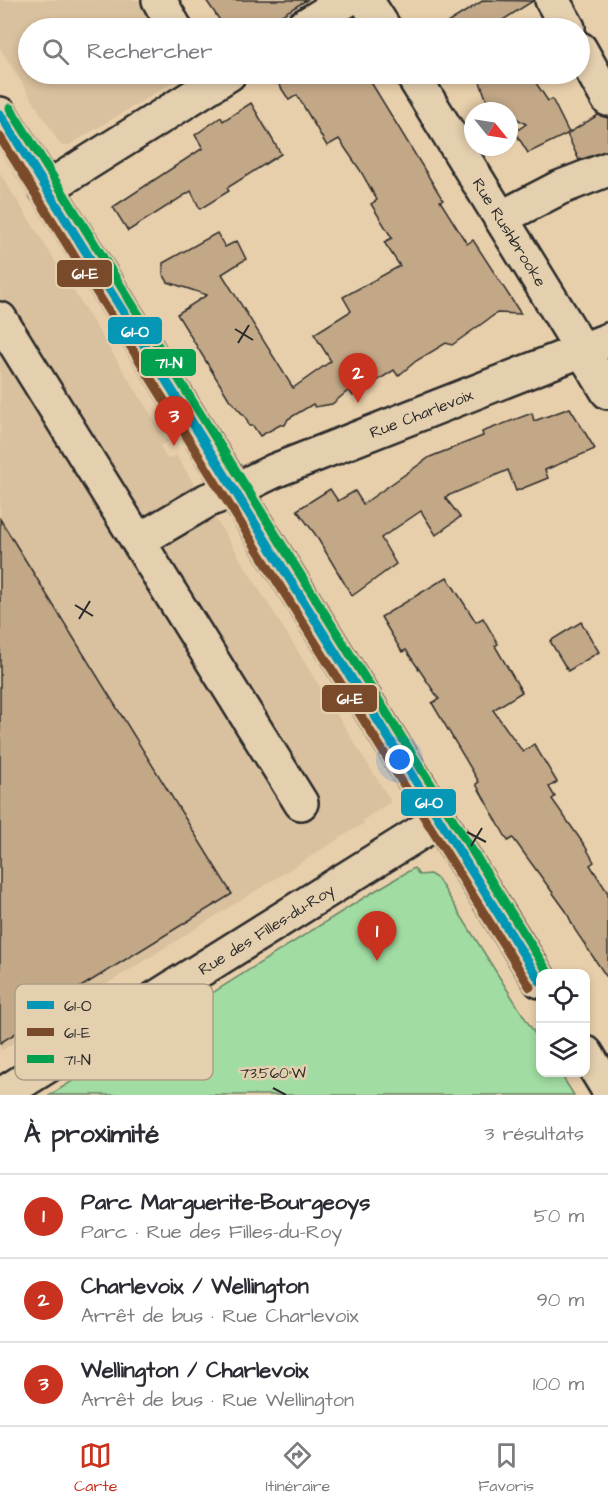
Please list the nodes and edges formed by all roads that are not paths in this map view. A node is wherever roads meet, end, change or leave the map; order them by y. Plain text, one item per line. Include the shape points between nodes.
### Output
1 (159, 0) edge
2 (347, 0) edge
3 (366, 0) edge
4 (552, 0) edge
5 (169, 18) edge
6 (317, 18) edge
7 (378, 18) edge
8 (562, 18) edge
9 (590, 68) edge
10 (204, 84) edge
11 (418, 84) edge
12 (608, 99) edge
13 (0, 114) edge
14 (608, 169) edge
15 (46, 189) junction
16 (501, 218) junction
17 (0, 319) edge
18 (595, 345) edge
19 (608, 392) edge
20 (235, 490) junction
21 (138, 541) junction
22 (301, 803) dead end
23 (440, 820) junction
24 (536, 975) edge
25 (178, 984) edge
26 (590, 1061) edge
27 (25, 1080) edge
28 (608, 1089) edge
29 (1, 1095) edge

1 - 5 street
2 - 6 street
3 - 7 street
4 - 8 street
9 - 12 street
10 - 15 street
11 - 16 street, Rue Rushbrooke
13 - 15 street
14 - 16 street via 559,188
15 - 20 street
16 - 18 street, Rue Rushbrooke
17 - 21 street
18 - 19 street, Rue Rushbrooke
18 - 20 street, Rue Charlevoix via 300,460
20 - 21 street, Rue Charlevoix via 208,500
20 - 23 street
21 - 22 street
23 - 24 street
23 - 25 street, Rue des Filles-du-Roy
26 - 28 street
27 - 29 street, Rue des Filles-du-Roy

